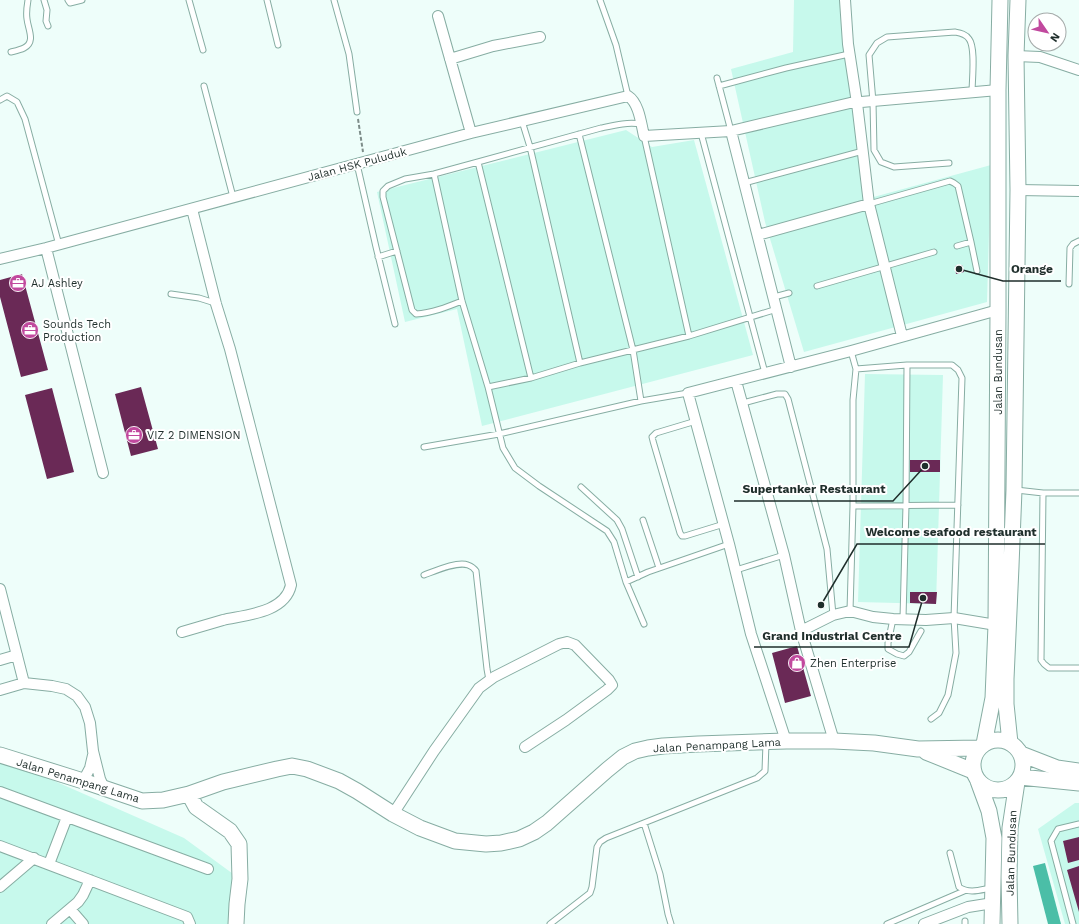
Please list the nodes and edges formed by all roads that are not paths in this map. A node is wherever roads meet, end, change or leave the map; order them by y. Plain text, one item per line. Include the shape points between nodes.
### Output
1 (28, 0) edge
2 (44, 0) edge
3 (68, 0) edge
4 (82, 0) edge
5 (189, 0) edge
6 (267, 0) edge
7 (334, 0) edge
8 (600, 0) edge
9 (844, 0) edge
10 (1000, 0) edge
11 (1018, 0) edge
12 (438, 16) dead end
13 (48, 26) dead end
14 (540, 37) dead end
15 (278, 45) dead end
16 (202, 50) dead end
17 (11, 52) dead end
18 (849, 54) junction
19 (1016, 56) junction
20 (450, 59) junction
21 (1079, 70) edge
22 (717, 78) dead end
23 (204, 86) dead end
24 (719, 86) junction
25 (998, 90) junction
26 (972, 93) junction
27 (628, 96) junction
28 (0, 100) edge
29 (873, 102) junction
30 (857, 103) junction
31 (357, 112) road end
32 (522, 121) junction
33 (641, 124) junction
34 (731, 131) junction
35 (471, 133) junction
36 (701, 133) junction
37 (579, 134) junction
38 (644, 136) junction
39 (530, 147) junction
40 (863, 150) junction
41 (478, 162) junction
42 (361, 163) junction
43 (949, 163) dead end
44 (434, 174) junction
45 (744, 183) junction
46 (1018, 190) junction
47 (1079, 192) edge
48 (232, 198) junction
49 (869, 204) junction
50 (192, 208) junction
51 (758, 235) junction
52 (1079, 241) edge
53 (971, 242) junction
54 (59, 245) junction
55 (957, 246) dead end
56 (46, 248) junction
57 (397, 251) junction
58 (934, 252) dead end
59 (378, 257) junction
60 (0, 259) edge
61 (884, 266) junction
62 (976, 271) dead end
63 (1069, 284) dead end
64 (817, 286) dead end
65 (170, 294) dead end
66 (789, 294) dead end
67 (774, 297) junction
68 (462, 301) junction
69 (216, 304) junction
70 (777, 309) junction
71 (998, 310) junction
72 (750, 317) junction
73 (395, 324) dead end
74 (689, 336) junction
75 (902, 336) junction
76 (633, 350) junction
77 (851, 351) junction
78 (580, 363) junction
79 (907, 364) junction
80 (791, 367) junction
81 (856, 370) junction
82 (765, 374) junction
83 (530, 378) junction
84 (736, 381) junction
85 (488, 387) junction
86 (688, 393) junction
87 (641, 401) junction
88 (743, 403) junction
89 (696, 421) junction
90 (499, 434) junction
91 (424, 447) dead end
92 (103, 473) dead end
93 (581, 487) dead end
94 (1014, 490) junction
95 (1043, 493) junction
96 (1079, 493) edge
97 (906, 505) junction
98 (958, 505) junction
99 (853, 506) junction
100 (643, 520) dead end
101 (724, 524) junction
102 (729, 544) junction
103 (784, 555) junction
104 (659, 568) junction
105 (736, 570) junction
106 (424, 575) dead end
107 (638, 577) junction
108 (626, 582) junction
109 (0, 589) edge
110 (850, 611) junction
111 (833, 615) junction
112 (898, 618) junction
113 (954, 618) junction
114 (644, 624) dead end
115 (996, 625) junction
116 (921, 631) dead end
117 (182, 632) dead end
118 (801, 632) junction
119 (17, 655) junction
120 (0, 660) edge
121 (1079, 668) edge
122 (489, 680) junction
123 (24, 682) junction
124 (0, 690) edge
125 (931, 719) dead end
126 (786, 741) junction
127 (834, 741) junction
128 (766, 742) junction
129 (1010, 743) junction
130 (982, 746) junction
131 (525, 747) dead end
132 (918, 748) junction
133 (93, 751) junction
134 (1021, 754) junction
135 (0, 755) edge
136 (1079, 771) edge
137 (975, 776) junction
138 (1018, 780) junction
139 (83, 781) junction
140 (1079, 783) edge
141 (104, 788) junction
142 (0, 792) edge
143 (189, 794) junction
144 (393, 814) junction
145 (67, 817) junction
146 (644, 823) junction
147 (1079, 824) edge
148 (0, 846) edge
149 (950, 853) dead end
150 (34, 858) junction
151 (49, 864) junction
152 (208, 869) dead end
153 (90, 880) junction
154 (0, 887) edge
155 (964, 891) junction
156 (992, 896) junction
157 (70, 909) junction
158 (52, 924) edge
159 (83, 924) edge
160 (190, 924) edge
161 (236, 924) edge
162 (550, 924) edge
163 (671, 924) edge
164 (887, 924) edge
165 (924, 924) edge
166 (992, 924) edge
167 (1010, 924) edge
168 (1073, 924) edge

1 - 17 lane via 27,20 31,37 24,48
2 - 13 lane
3 - 4 lane via 73,3
5 - 16 lane
6 - 15 lane
7 - 31 lane via 349,54
8 - 27 lane via 616,45
9 - 18 street
10 - 25 main road, Jalan Bundusan
11 - 19 main road, Jalan Bundusan
12 - 20 street
14 - 20 street via 493,46
18 - 24 lane
18 - 30 street
19 - 21 street via 1040,57
19 - 46 main road, Jalan Bundusan
20 - 35 street
22 - 24 lane
23 - 48 lane
24 - 34 lane
25 - 26 street
25 - 71 main road, Jalan Bundusan
26 - 29 street
26 - 29 lane via 973,48 969,38 955,32 887,37 877,43 869,55
27 - 32 street, Jalan HSK Puluduk
27 - 33 street via 636,104
28 - 54 lane via 7,96 18,102 25,118
29 - 30 street
29 - 43 lane via 874,150 881,162 894,167
30 - 34 street
30 - 40 street
32 - 35 street, Jalan HSK Puluduk
32 - 39 lane
33 - 37 lane via 622,124
33 - 38 street
34 - 36 street
34 - 45 street
35 - 42 street, Jalan HSK Puluduk
36 - 38 street
36 - 72 lane
37 - 39 lane
37 - 76 lane
38 - 74 lane
39 - 41 lane
39 - 78 lane
40 - 45 lane
40 - 49 street
41 - 44 lane
41 - 83 lane
42 - 48 street, Jalan HSK Puluduk
42 - 59 lane
44 - 57 lane via 405,179 383,191
44 - 68 lane
45 - 51 street
46 - 47 street
46 - 94 main road, Jalan Bundusan
48 - 50 street, Jalan HSK Puluduk
49 - 51 street
49 - 53 lane via 954,183 958,186
49 - 61 street
50 - 54 street, Jalan HSK Puluduk
50 - 69 street
51 - 67 street
52 - 63 lane via 1070,248
53 - 55 lane
53 - 62 lane
54 - 56 street, Jalan HSK Puluduk
56 - 60 street, Jalan HSK Puluduk
56 - 92 street
57 - 59 lane
57 - 68 lane via 412,310 416,314
58 - 61 lane
59 - 73 lane
61 - 64 lane
61 - 75 street
65 - 69 lane via 199,298
66 - 67 lane
67 - 70 street
68 - 85 lane
69 - 117 street via 230,350 290,591 275,606 262,612
70 - 72 lane
70 - 80 street
71 - 75 street
71 - 115 main road, Jalan Bundusan
72 - 74 lane
72 - 82 lane
74 - 76 lane
75 - 77 street
76 - 78 lane
76 - 87 lane
77 - 80 street
77 - 81 lane
78 - 83 lane
79 - 81 lane
79 - 97 lane
79 - 98 lane via 952,365 962,378
80 - 82 street
81 - 99 lane via 853,400
82 - 84 street
83 - 85 lane
84 - 86 street
84 - 88 street
85 - 90 lane
86 - 87 lane
86 - 89 street
87 - 90 lane
88 - 103 street
88 - 111 lane via 777,394 784,394 788,399 827,549
89 - 101 street
89 - 101 lane via 656,433 652,437 653,441 682,536
90 - 91 lane
90 - 108 lane via 503,448 515,468 607,531 614,542
93 - 107 lane via 617,520
94 - 95 lane
94 - 129 main road, Jalan Bundusan via 1006,679
95 - 96 lane
95 - 121 lane via 1041,660 1049,668
97 - 98 lane
97 - 99 lane
97 - 112 lane
98 - 113 lane
99 - 110 lane
100 - 104 lane
101 - 102 street
102 - 104 lane
102 - 105 street
103 - 105 lane
103 - 118 street
104 - 107 lane
105 - 126 street via 751,634
106 - 122 lane via 462,564 476,571
107 - 108 lane
108 - 114 lane
109 - 119 street
110 - 111 street
110 - 112 street via 873,617
111 - 118 street
112 - 113 street
112 - 116 lane via 888,643 888,649 896,654 904,656 909,652
113 - 115 street
113 - 125 lane via 956,653 948,694 939,713
115 - 130 main road, Jalan Bundusan via 993,698
118 - 127 street
119 - 120 street
119 - 123 street
122 - 131 street via 567,642 574,645 609,680 612,686 607,690
122 - 144 street via 479,688
123 - 124 street
123 - 133 street via 66,689 77,696 85,707
126 - 127 main road, Jalan Penampang Lama
126 - 128 main road, Jalan Penampang Lama
127 - 132 main road, Jalan Penampang Lama
128 - 144 main road, Jalan Penampang Lama via 663,746 635,751 623,757 534,832 501,843 455,841 420,828
128 - 146 lane via 765,771 757,778
129 - 130 main road via 997,740
129 - 134 main road
130 - 132 main road, Jalan Penampang Lama
130 - 137 main road via 973,762
132 - 137 main road, Jalan Penampang Lama
133 - 139 street via 90,768
133 - 141 street
134 - 136 main road via 1057,768
134 - 138 main road via 1023,770
135 - 139 main road, Jalan Penampang Lama
137 - 138 main road via 983,786 997,791 1011,787
137 - 156 main road, Jalan Bundusan via 989,811 994,838
138 - 140 main road
138 - 167 main road, Jalan Bundusan via 1010,828
139 - 141 main road, Jalan Penampang Lama
141 - 143 main road, Jalan Penampang Lama via 142,801 163,800
142 - 145 street
143 - 144 main road, Jalan Penampang Lama via 223,782 292,766 339,781
143 - 161 main road via 196,807 230,831 240,844
145 - 151 street
145 - 152 street
146 - 162 lane via 600,842 590,893
146 - 163 lane via 660,874
147 - 168 lane via 1058,829 1051,842
148 - 150 street
149 - 155 lane via 959,887
150 - 151 street
150 - 154 street
151 - 153 street
153 - 157 street via 83,895
153 - 160 street via 187,917
155 - 156 lane
155 - 164 lane
156 - 165 street
156 - 166 main road, Jalan Bundusan
157 - 158 street
157 - 159 street

